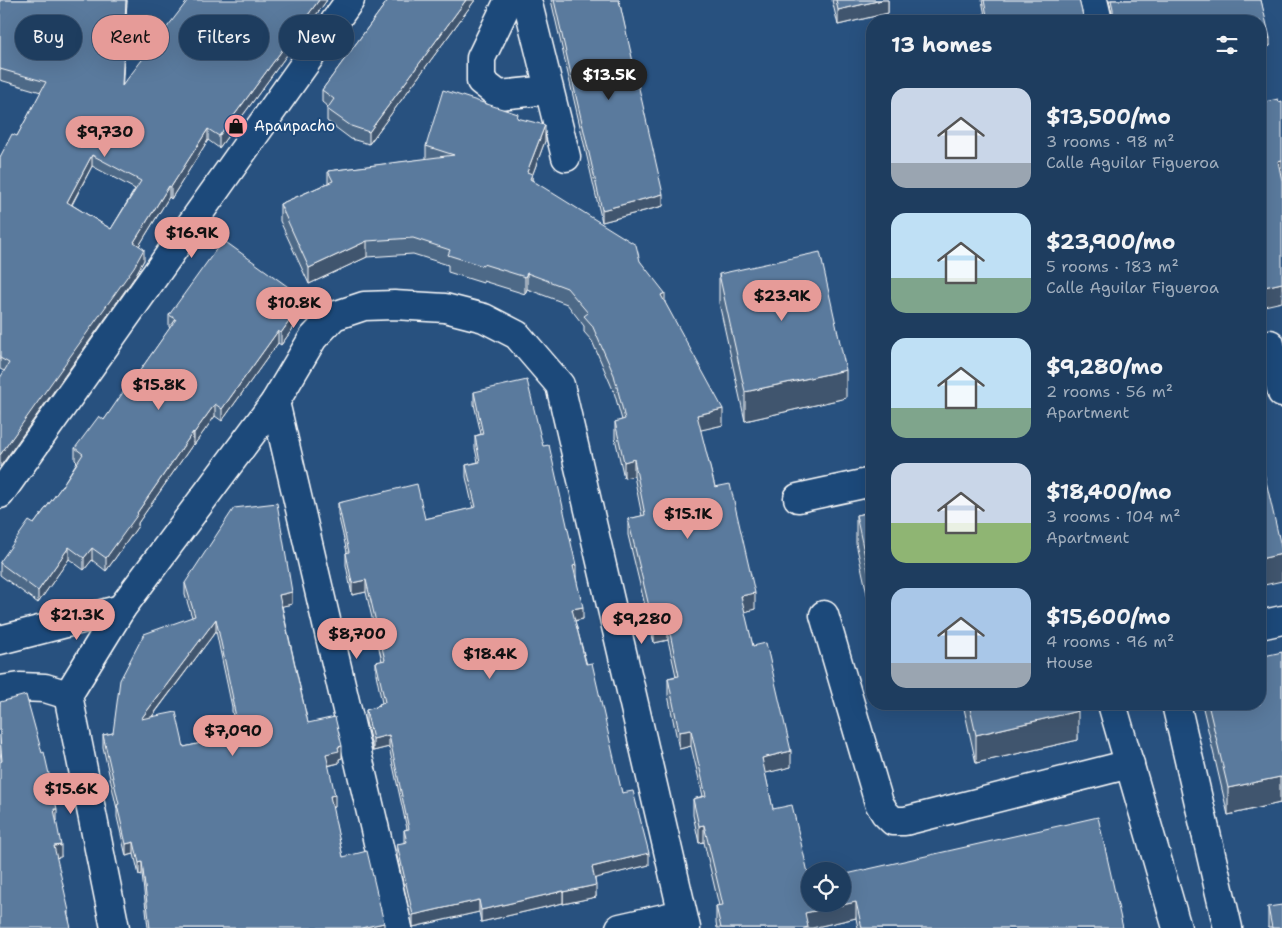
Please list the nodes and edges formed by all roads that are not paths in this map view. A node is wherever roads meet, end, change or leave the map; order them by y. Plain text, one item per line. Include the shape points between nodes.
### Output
1 (350, 0) edge
2 (509, 0) edge
3 (528, 0) edge
4 (1093, 0) edge
5 (1097, 15) edge
6 (550, 90) junction
7 (566, 157) dead end
8 (1270, 344) dead end
9 (1282, 393) edge
10 (275, 402) junction
11 (866, 483) edge
12 (0, 494) edge
13 (798, 498) dead end
14 (121, 609) junction
15 (824, 615) dead end
16 (1282, 620) edge
17 (1266, 624) edge
18 (0, 640) edge
19 (0, 690) edge
20 (68, 695) junction
21 (1114, 710) edge
22 (1177, 710) edge
23 (1130, 764) junction
24 (684, 921) edge
25 (114, 928) edge
26 (398, 928) edge
27 (620, 928) edge
28 (1177, 928) edge
29 (1228, 928) edge

1 - 12 street
2 - 6 street via 481,58 480,81 499,95
3 - 6 street
4 - 5 street
6 - 7 street
8 - 9 street
10 - 14 street
10 - 24 street via 313,338 334,316 364,306 445,308 484,318 518,335 560,385
10 - 26 street
11 - 13 street
14 - 18 street
14 - 20 street
15 - 23 street via 879,803 893,822
16 - 17 street
19 - 20 street via 45,688
20 - 25 street
21 - 23 street
22 - 29 street
23 - 28 street
24 - 27 street

